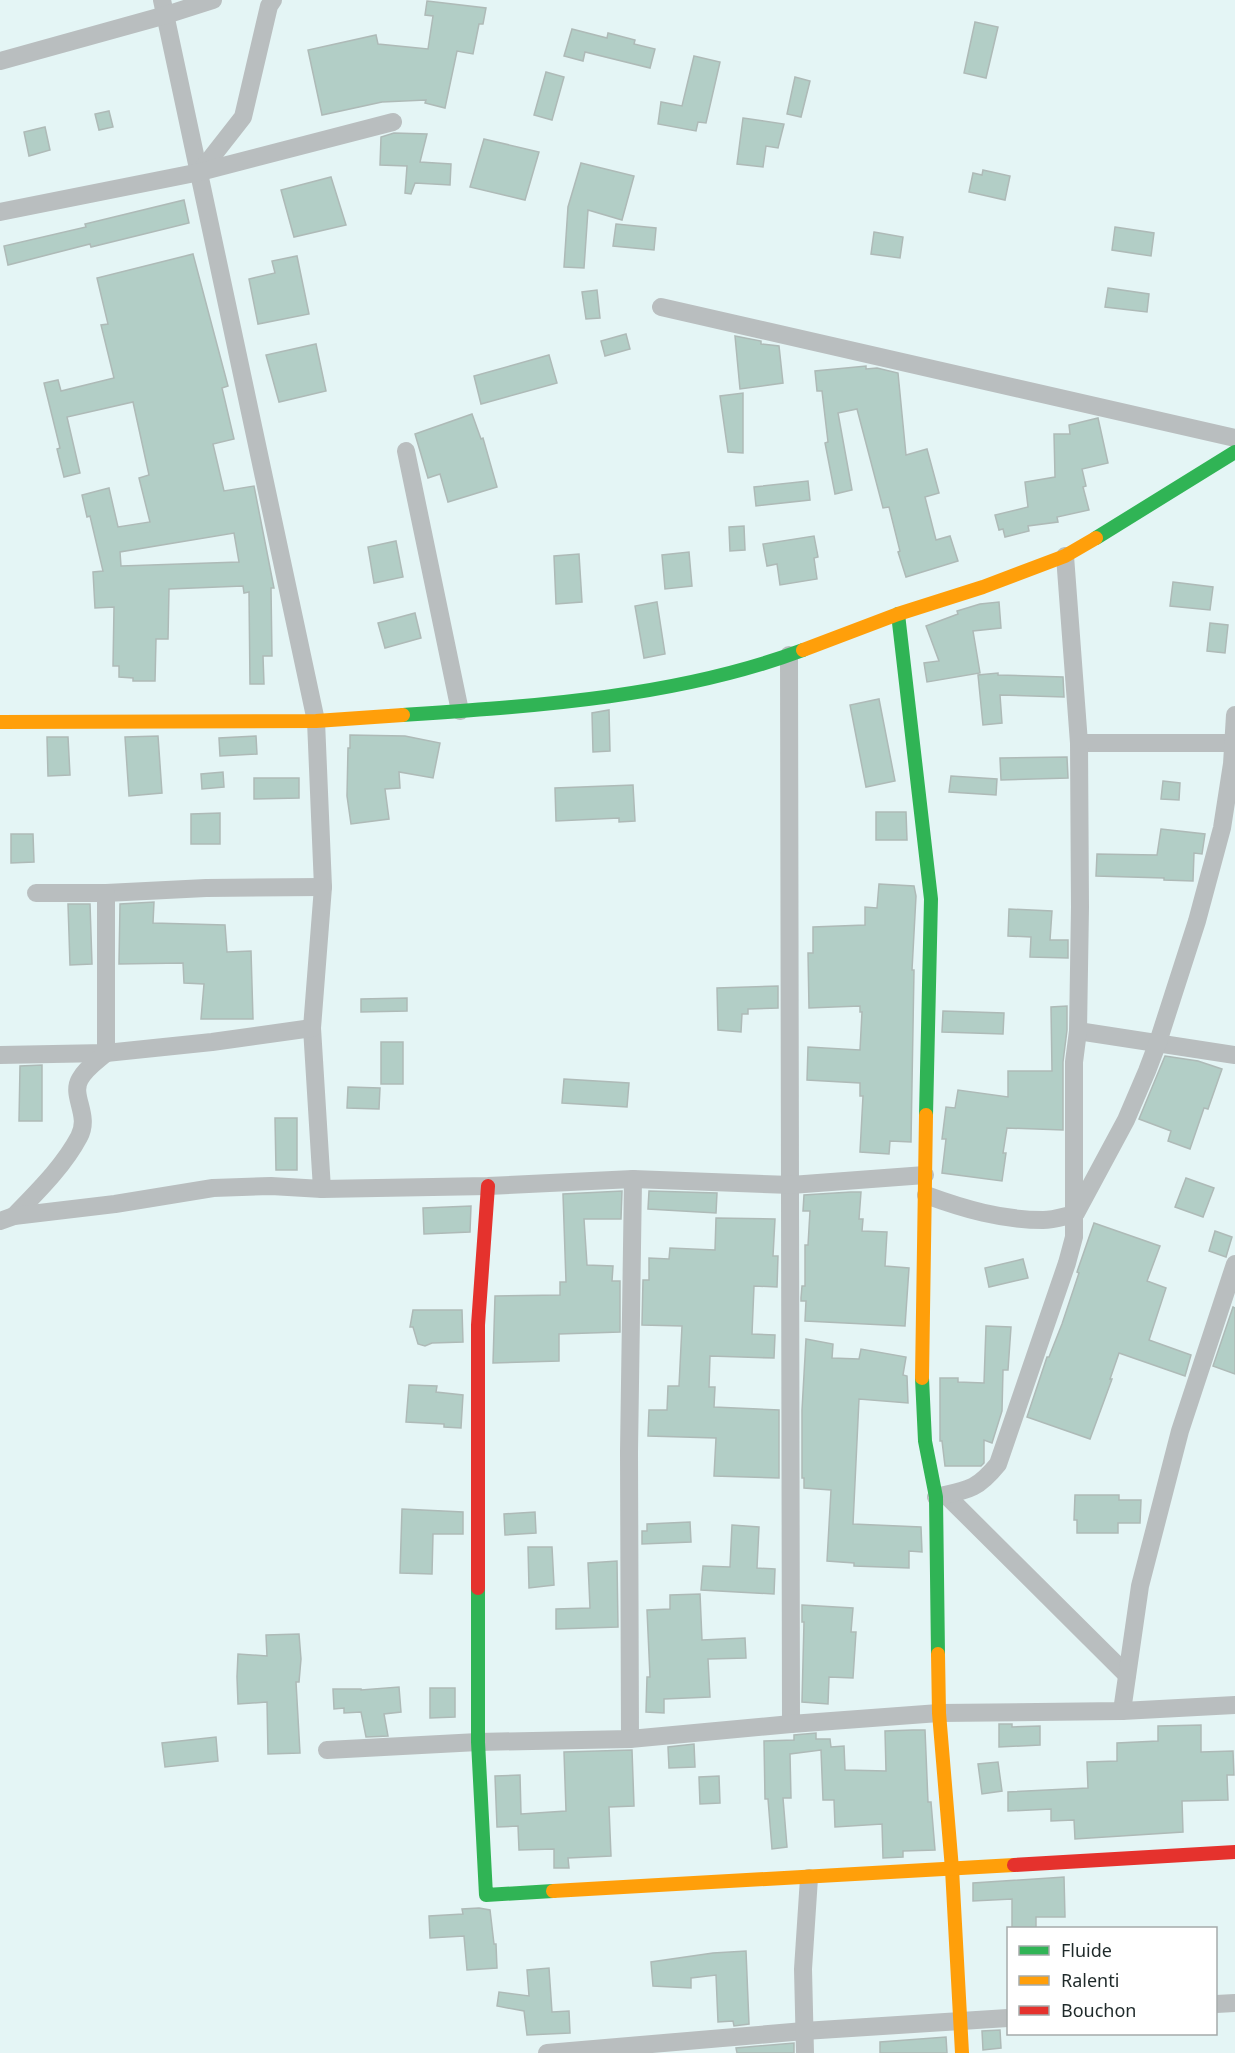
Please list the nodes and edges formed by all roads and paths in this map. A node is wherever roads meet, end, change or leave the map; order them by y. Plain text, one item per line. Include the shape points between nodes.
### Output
1 (213, 0) edge
2 (273, 0) edge
3 (164, 8) edge
4 (0, 61) edge
5 (393, 122) dead end
6 (200, 172) junction
7 (0, 212) edge
8 (661, 307) dead end
9 (1235, 438) edge
10 (406, 451) dead end
11 (1235, 452) edge
12 (1065, 556) junction
13 (898, 614) junction
14 (789, 655) junction
15 (460, 711) junction
16 (1235, 715) edge
17 (316, 720) junction
18 (0, 722) edge
19 (1233, 742) junction
20 (1078, 743) junction
21 (323, 887) junction
22 (36, 893) dead end
23 (106, 893) junction
24 (312, 1028) junction
25 (1078, 1031) junction
26 (1158, 1042) junction
27 (106, 1053) junction
28 (0, 1055) edge
29 (1235, 1055) edge
30 (925, 1175) junction
31 (633, 1179) junction
32 (791, 1185) junction
33 (488, 1186) junction
34 (322, 1189) junction
35 (926, 1195) junction
36 (1075, 1214) junction
37 (7, 1218) edge
38 (1235, 1264) edge
39 (941, 1496) junction
40 (1127, 1674) junction
41 (1235, 1705) edge
42 (1122, 1711) junction
43 (939, 1713) junction
44 (791, 1724) junction
45 (630, 1739) junction
46 (478, 1742) junction
47 (327, 1750) dead end
48 (1235, 1852) edge
49 (952, 1869) junction
50 (809, 1878) junction
51 (1235, 2003) edge
52 (1217, 2004) edge
53 (1007, 2018) edge
54 (959, 2021) junction
55 (804, 2031) junction
56 (663, 2048) edge
57 (547, 2053) edge
58 (804, 2053) edge
59 (962, 2053) edge

1 - 3 street
2 - 6 street via 243,117
3 - 4 street
3 - 6 street
5 - 6 street
6 - 7 street
6 - 17 street
8 - 9 street
10 - 15 street
11 - 12 street
12 - 13 street
12 - 20 street
13 - 14 street
13 - 30 street via 931,899
14 - 15 street via 691,682 578,700
14 - 32 street
15 - 17 street
16 - 19 street
17 - 18 street
17 - 21 street
19 - 20 street
19 - 26 street via 1222,828
20 - 25 street
21 - 23 street
21 - 24 street
22 - 23 street
23 - 27 street
24 - 27 street
24 - 34 street
25 - 26 street
25 - 36 street via 1074,1062
26 - 29 street
26 - 36 street via 1126,1120
27 - 28 street
27 - 37 street via 79,1080 77,1090 84,1116 80,1136 58,1169
30 - 32 street
30 - 35 street
31 - 32 street
31 - 33 street
31 - 45 street
32 - 44 street
33 - 34 street
33 - 46 street via 478,1325
34 - 37 street via 213,1188
35 - 36 street via 968,1211 1012,1217 1045,1220
35 - 39 street via 921,1361 925,1441
36 - 39 street via 1067,1263 998,1464 971,1489
38 - 40 street via 1180,1431 1140,1586
39 - 40 street
39 - 43 street
40 - 42 street
41 - 42 street
42 - 43 street
43 - 44 street
43 - 49 street
44 - 45 street
45 - 46 street
46 - 47 street
46 - 50 street via 486,1894
48 - 49 street
49 - 50 street
49 - 54 street
50 - 55 street via 803,1969
51 - 52 street
53 - 54 street
54 - 55 street
54 - 59 street
55 - 56 street
55 - 58 street
56 - 57 street

